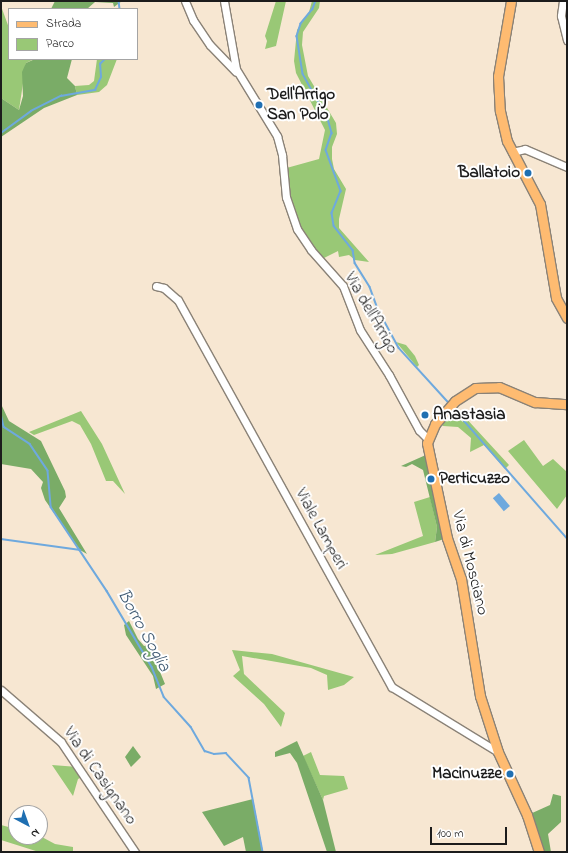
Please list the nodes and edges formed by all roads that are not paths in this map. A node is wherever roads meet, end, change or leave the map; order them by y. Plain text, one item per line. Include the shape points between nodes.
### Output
1 (185, 1) edge
2 (224, 1) edge
3 (511, 1) edge
4 (563, 1) edge
5 (567, 40) edge
6 (238, 74) junction
7 (512, 152) junction
8 (567, 167) edge
9 (156, 286) dead end
10 (567, 318) edge
11 (567, 404) edge
12 (428, 439) junction
13 (1, 690) edge
14 (498, 752) junction
15 (135, 852) edge
16 (539, 852) edge

1 - 6 street via 193,20 210,45
2 - 6 street, Via dell'Arrigo
3 - 7 main road via 498,76 498,95 502,125
4 - 5 street via 561,16
6 - 12 street, Via dell'Arrigo via 277,136 282,155 286,197 297,229 311,250 343,286 360,330 390,375 419,430
7 - 8 street via 525,149
7 - 10 main road via 540,204 556,298
9 - 14 street, Viale Lamperi via 164,288 178,300 392,687
11 - 12 main road via 535,402 507,389 491,386 465,392 450,406 430,432
12 - 14 main road, Via di Mosciano via 429,458 447,538 461,579 480,696
13 - 15 street, Via di Casignano via 61,742
14 - 16 main road, Via di Mosciano via 527,815

